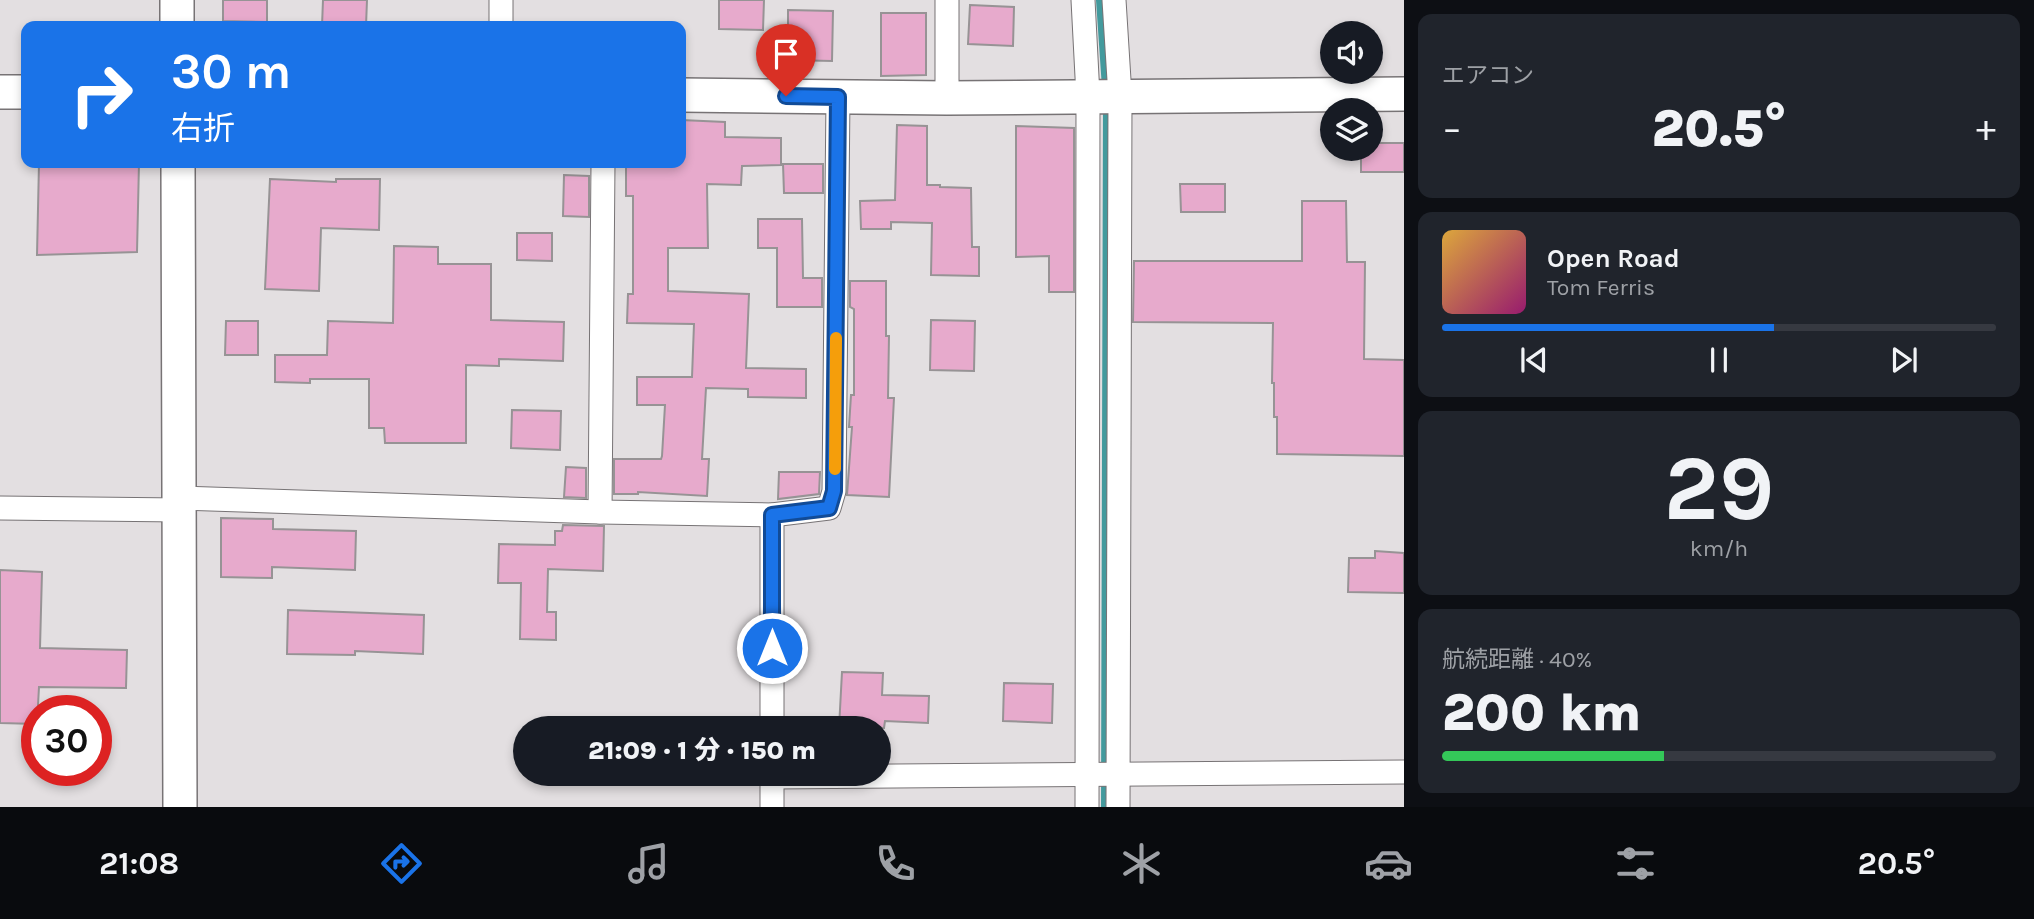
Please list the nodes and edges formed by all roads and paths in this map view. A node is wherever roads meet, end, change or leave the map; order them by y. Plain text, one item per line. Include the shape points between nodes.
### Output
1 (177, 0) edge
2 (501, 0) edge
3 (947, 0) edge
4 (1083, 0) edge
5 (1114, 0) edge
6 (177, 21) edge
7 (501, 21) edge
8 (0, 92) edge
9 (21, 92) edge
10 (1404, 94) edge
11 (686, 95) edge
12 (1088, 96) junction
13 (1120, 96) junction
14 (838, 97) junction
15 (947, 97) junction
16 (178, 168) edge
17 (603, 168) edge
18 (180, 504) junction
19 (0, 508) edge
20 (600, 512) junction
21 (772, 515) junction
22 (772, 716) edge
23 (1404, 772) edge
24 (1087, 774) junction
25 (1118, 774) junction
26 (891, 775) edge
27 (772, 786) edge
28 (180, 807) edge
29 (772, 807) edge
30 (1087, 807) edge
31 (1118, 807) edge

1 - 6 street
2 - 7 street
3 - 15 street
4 - 12 street
5 - 13 street
8 - 9 street
10 - 13 street
11 - 14 street
12 - 13 street
12 - 15 street
12 - 24 street
13 - 25 street
14 - 15 street
14 - 21 street via 834,491 829,508
16 - 18 street
17 - 20 street
18 - 19 street
18 - 20 street
18 - 28 street
20 - 21 street
21 - 22 street
23 - 25 street
24 - 25 street
24 - 26 street
24 - 30 street
25 - 31 street
27 - 29 street

